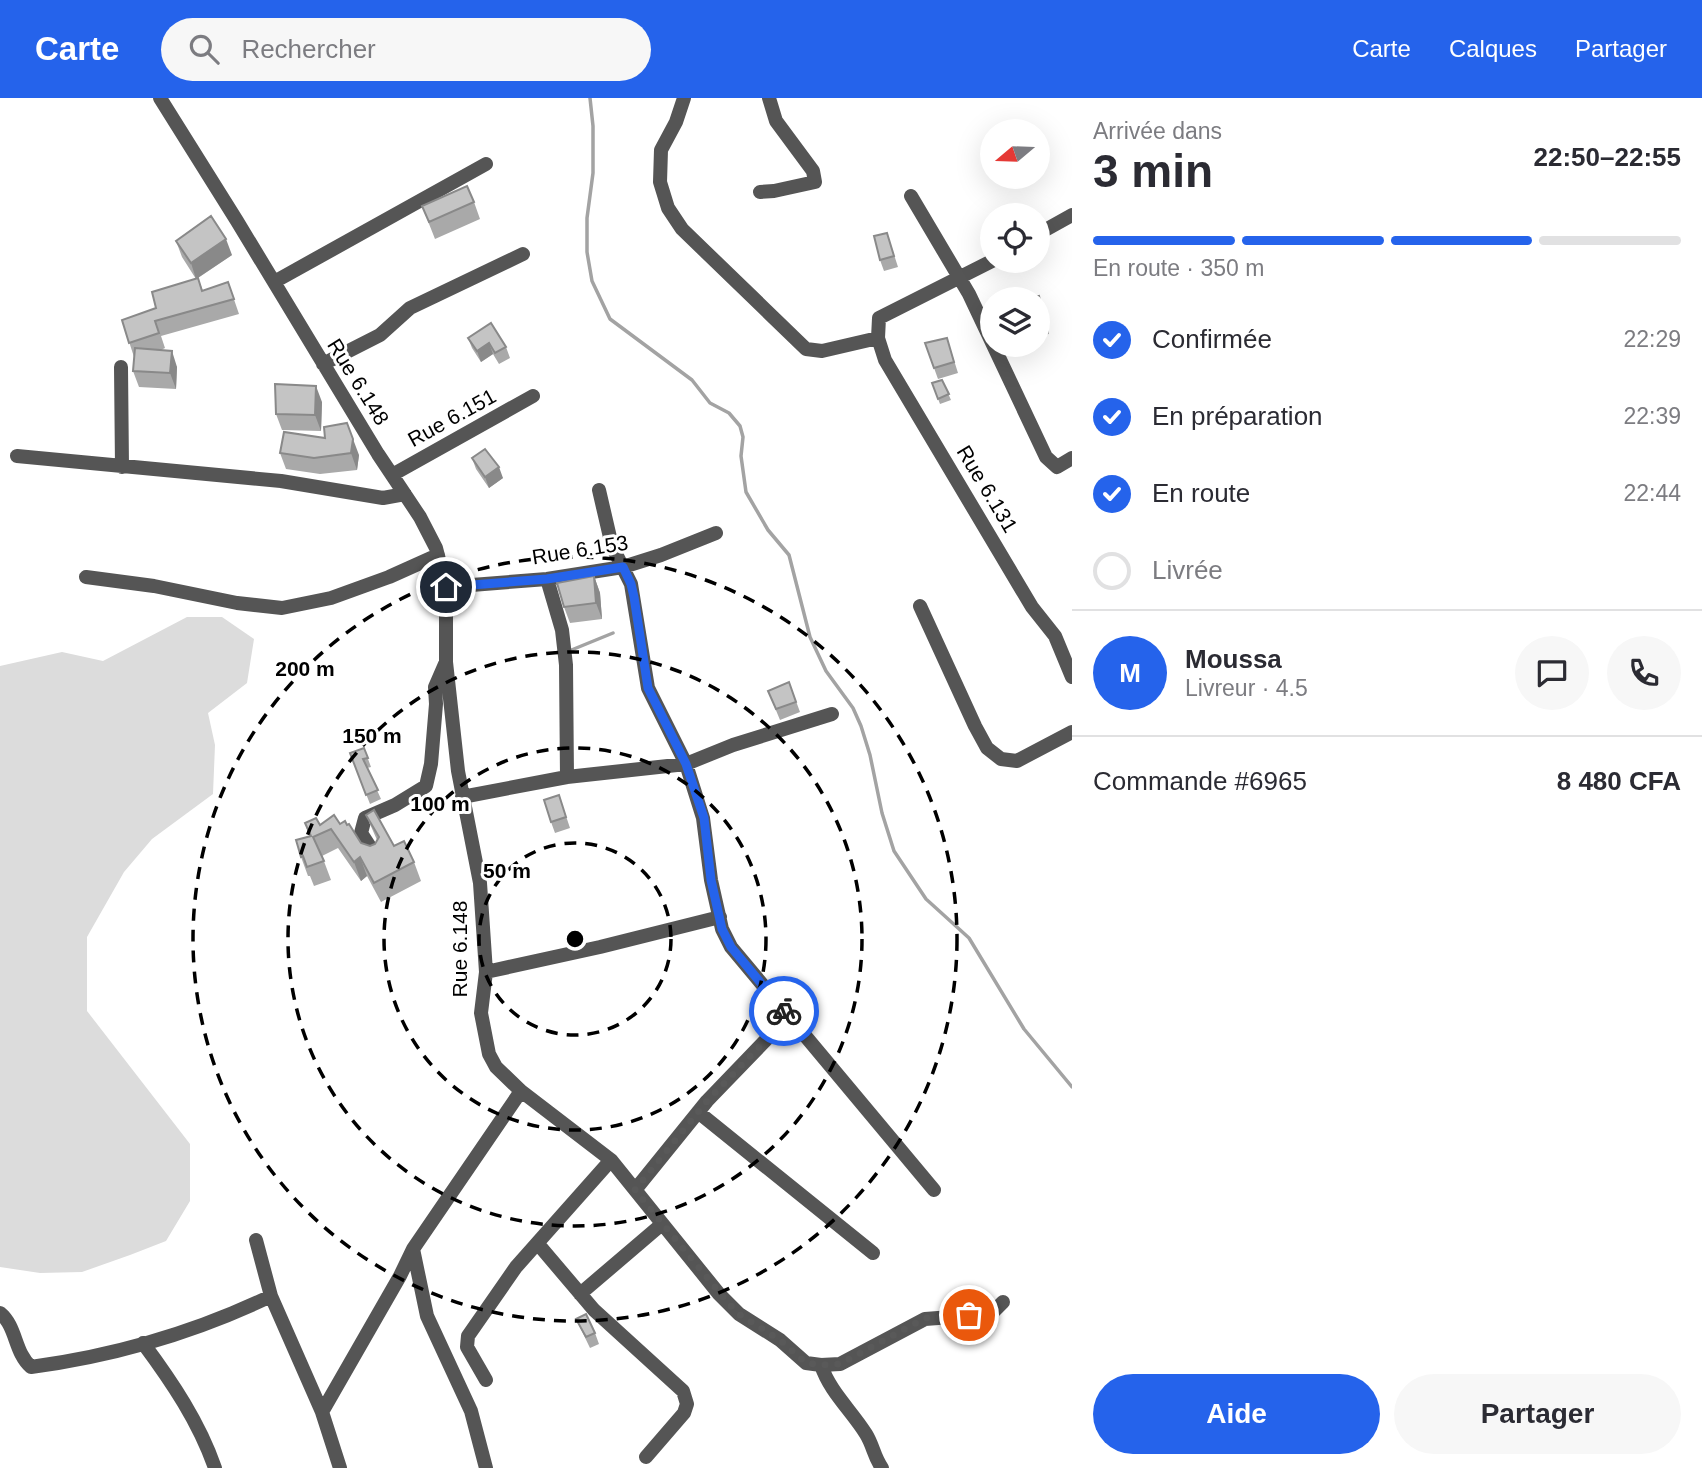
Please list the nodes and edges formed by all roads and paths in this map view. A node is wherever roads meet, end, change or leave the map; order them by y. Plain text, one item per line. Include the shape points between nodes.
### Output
1 (160, 98) edge
2 (684, 98) edge
3 (769, 98) edge
4 (486, 164) dead end
5 (760, 192) dead end
6 (911, 196) dead end
7 (1072, 215) edge
8 (1050, 227) edge
9 (523, 254) dead end
10 (980, 267) edge
11 (959, 277) junction
12 (274, 282) junction
13 (878, 338) junction
14 (323, 364) junction
15 (121, 367) dead end
16 (533, 397) dead end
17 (18, 456) dead end
18 (1072, 458) edge
19 (122, 467) junction
20 (392, 475) junction
21 (599, 490) dead end
22 (405, 494) junction
23 (716, 533) dead end
24 (438, 555) junction
25 (623, 567) junction
26 (86, 577) dead end
27 (547, 579) junction
28 (446, 587) junction
29 (920, 606) dead end
30 (446, 662) junction
31 (1072, 677) edge
32 (832, 714) dead end
33 (1072, 732) edge
34 (686, 764) junction
35 (567, 777) junction
36 (462, 797) junction
37 (376, 856) edge
38 (720, 917) junction
39 (486, 972) junction
40 (789, 1016) junction
41 (522, 1091) junction
42 (698, 1112) junction
43 (611, 1160) junction
44 (635, 1190) junction
45 (934, 1190) dead end
46 (663, 1224) junction
47 (256, 1240) dead end
48 (538, 1244) junction
49 (413, 1249) junction
50 (873, 1253) dead end
51 (580, 1294) junction
52 (271, 1296) junction
53 (1003, 1301) dead end
54 (0, 1313) edge
55 (143, 1343) junction
56 (821, 1365) junction
57 (486, 1380) dead end
58 (322, 1412) junction
59 (646, 1457) dead end
60 (215, 1468) edge
61 (340, 1468) edge
62 (486, 1468) edge
63 (882, 1468) edge

1 - 12 street, Rue 6.148
2 - 13 street via 660,150 660,182 668,208 682,229 806,349 822,351
3 - 5 street via 776,121 813,171 815,182
4 - 12 street
6 - 11 street
7 - 8 street
9 - 14 street via 410,308 380,335
10 - 11 street
11 - 13 street, Rue 6.131 via 879,318
11 - 18 street via 1046,457 1057,467
12 - 14 street, Rue 6.148
13 - 31 street, Rue 6.131 via 886,360 1032,607 1055,636
14 - 20 street, Rue 6.148
15 - 19 street
16 - 20 street, Rue 6.151
17 - 19 street
19 - 22 street via 281,481 383,498
20 - 22 street, Rue 6.148
21 - 25 street via 611,546
22 - 24 street, Rue 6.148 via 430,532
23 - 25 street, Rue 6.153
24 - 26 street via 331,598 282,608
24 - 28 street, Rue 6.148
25 - 27 street, Rue 6.153
25 - 34 street via 634,597 648,688
27 - 28 street, Rue 6.153
27 - 35 street via 562,630 566,665
28 - 30 street, Rue 6.148
29 - 33 street via 987,748 1001,759 1017,761
30 - 36 street, Rue 6.148
30 - 37 street via 435,687 426,786 365,818 361,833
32 - 34 street
34 - 35 street
34 - 38 street via 704,818
35 - 36 street
36 - 39 street, Rue 6.148 via 481,883
38 - 39 street
38 - 40 street via 731,947
39 - 41 street, Rue 6.148 via 481,1013 489,1054 496,1068
40 - 42 street
40 - 45 street
41 - 43 street, Rue 6.148
41 - 49 street
42 - 44 street
42 - 50 street
43 - 44 street, Rue 6.148
43 - 48 street
44 - 46 street, Rue 6.148
46 - 51 street
46 - 56 street, Rue 6.148 via 739,1314 806,1363
47 - 52 street
48 - 51 street
48 - 57 street via 516,1267 468,1336 467,1347
49 - 58 street
49 - 62 street via 427,1316 471,1412
51 - 59 street via 683,1391 684,1413
52 - 55 street via 231,1315
52 - 58 street
53 - 56 street via 991,1314 925,1318 840,1364
54 - 55 street via 22,1359 31,1367 83,1360
55 - 60 street via 174,1385
56 - 63 street via 825,1379 867,1436
58 - 61 street

